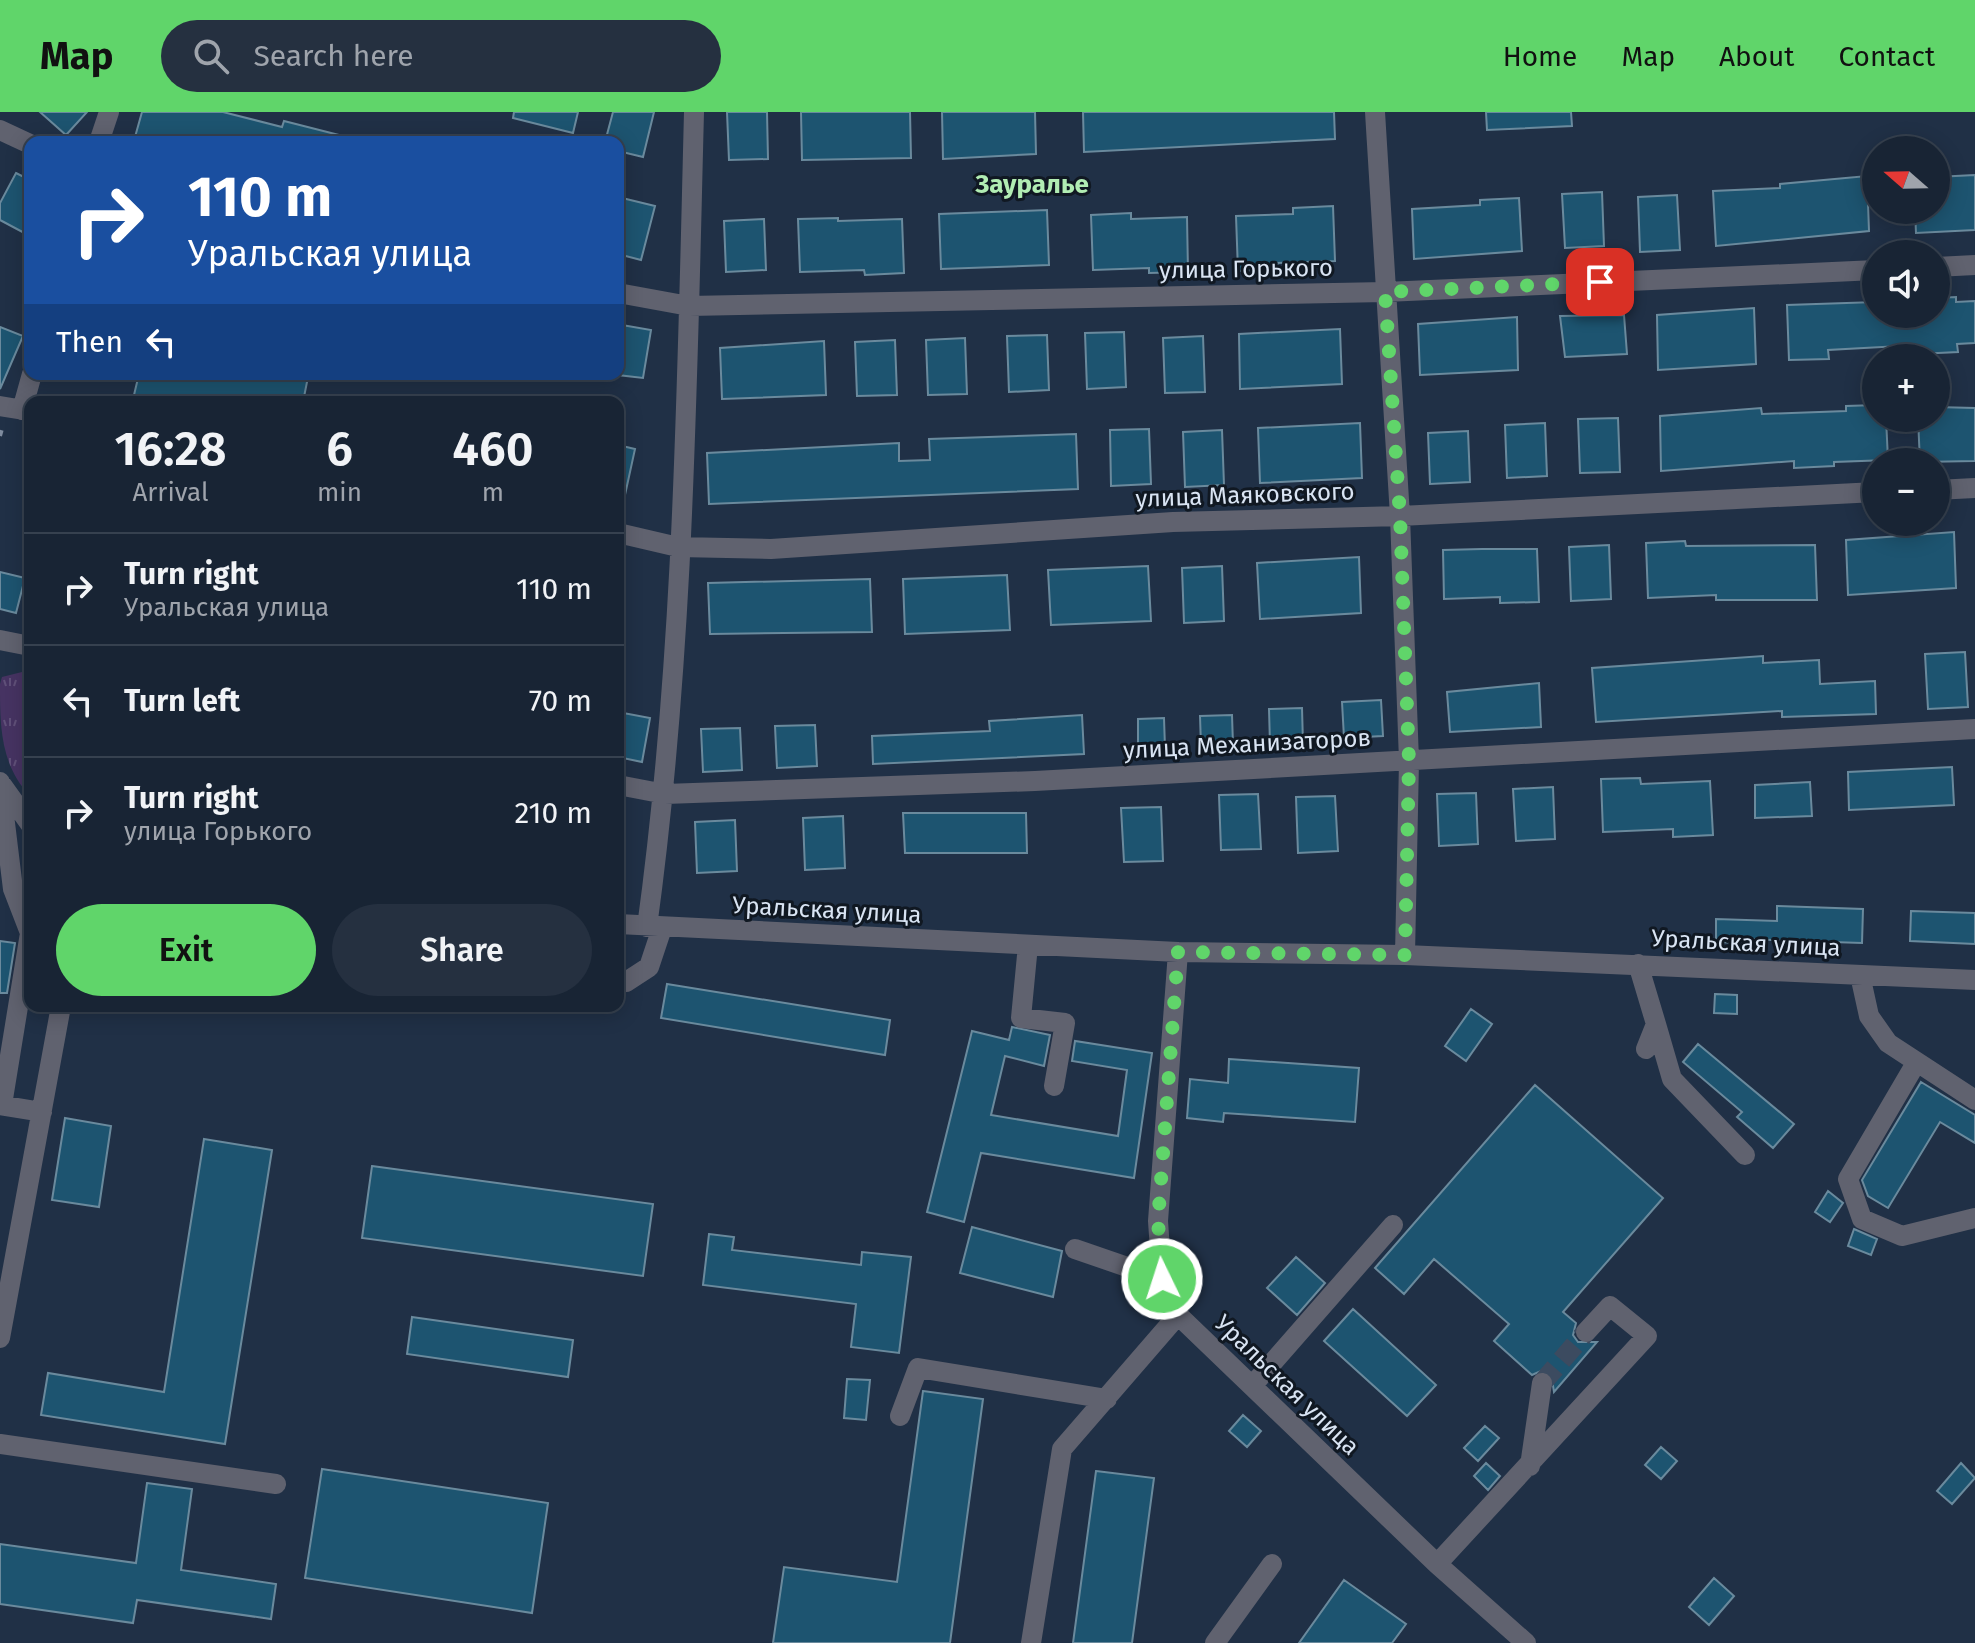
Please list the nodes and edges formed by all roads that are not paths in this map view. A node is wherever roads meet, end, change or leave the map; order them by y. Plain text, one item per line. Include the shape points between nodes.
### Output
1 (109, 112) edge
2 (694, 112) edge
3 (1375, 112) edge
4 (0, 130) edge
5 (101, 136) edge
6 (24, 141) edge
7 (1975, 265) edge
8 (1950, 266) edge
9 (1862, 271) edge
10 (1385, 292) junction
11 (624, 294) edge
12 (689, 306) junction
13 (0, 406) edge
14 (24, 410) edge
15 (1975, 488) edge
16 (1950, 489) edge
17 (1862, 493) edge
18 (1400, 516) junction
19 (624, 534) edge
20 (678, 547) junction
21 (0, 640) edge
22 (24, 645) edge
23 (1975, 729) edge
24 (1409, 761) junction
25 (0, 782) edge
26 (624, 786) edge
27 (665, 794) junction
28 (24, 816) edge
29 (14, 887) edge
30 (24, 916) edge
31 (624, 924) edge
32 (654, 927) junction
33 (1028, 945) junction
34 (1178, 952) junction
35 (1405, 955) junction
36 (1638, 964) junction
37 (24, 969) edge
38 (1860, 975) junction
39 (1975, 980) edge
40 (624, 982) edge
41 (60, 1012) edge
42 (1656, 1024) junction
43 (1646, 1049) dead end
44 (1916, 1063) junction
45 (1054, 1086) dead end
46 (1975, 1100) edge
47 (1, 1105) edge
48 (42, 1112) junction
49 (1745, 1155) dead end
50 (1975, 1218) edge
51 (1393, 1225) dead end
52 (1075, 1249) dead end
53 (1162, 1279) junction
54 (1178, 1315) junction
55 (1586, 1332) tunnel mouth
56 (0, 1338) edge
57 (1542, 1383) tunnel mouth
58 (1252, 1386) junction
59 (1107, 1399) junction
60 (900, 1416) dead end
61 (0, 1444) edge
62 (1530, 1466) junction
63 (276, 1484) dead end
64 (1272, 1564) dead end
65 (1437, 1564) junction
66 (1031, 1643) edge
67 (1215, 1643) edge
68 (1526, 1643) edge

1 - 5 street
2 - 12 street
3 - 10 street
4 - 6 street
7 - 8 street
9 - 10 street, улица Горького
10 - 12 street, улица Горького
10 - 18 street
11 - 12 street, улица Горького
12 - 20 street
13 - 14 street
15 - 16 street
17 - 18 street, улица Маяковского
18 - 20 street, улица Маяковского via 1173,522 771,549
18 - 24 street
19 - 20 street, улица Маяковского
20 - 27 street
21 - 22 street
23 - 24 street, улица Механизаторов
24 - 27 street, улица Механизаторов
24 - 35 street
25 - 28 street
25 - 29 street
26 - 27 street, улица Механизаторов
27 - 32 street
29 - 30 street
31 - 32 street, Уральская улица
32 - 33 street, Уральская улица
32 - 40 street via 649,967
33 - 34 street, Уральская улица
33 - 45 street via 1021,1018 1065,1023
34 - 35 street, Уральская улица
34 - 53 street, Уральская улица via 1158,1221
35 - 36 street, Уральская улица
36 - 38 street, Уральская улица
36 - 42 street
37 - 47 street
38 - 39 street, Уральская улица
38 - 44 street via 1869,1016 1888,1043
41 - 48 street
42 - 43 street
42 - 49 street via 1672,1079
44 - 46 street
44 - 50 street via 1848,1179 1862,1219 1902,1236
47 - 48 street
48 - 56 street
51 - 58 street
52 - 53 street
53 - 54 street, Уральская улица
54 - 58 street, Уральская улица
54 - 59 street
55 - 62 street via 1610,1306 1647,1336
57 - 62 street
58 - 65 street, Уральская улица
59 - 60 street via 918,1368
59 - 66 street via 1062,1449
61 - 63 street
62 - 65 street
64 - 67 street
65 - 68 street, Уральская улица

